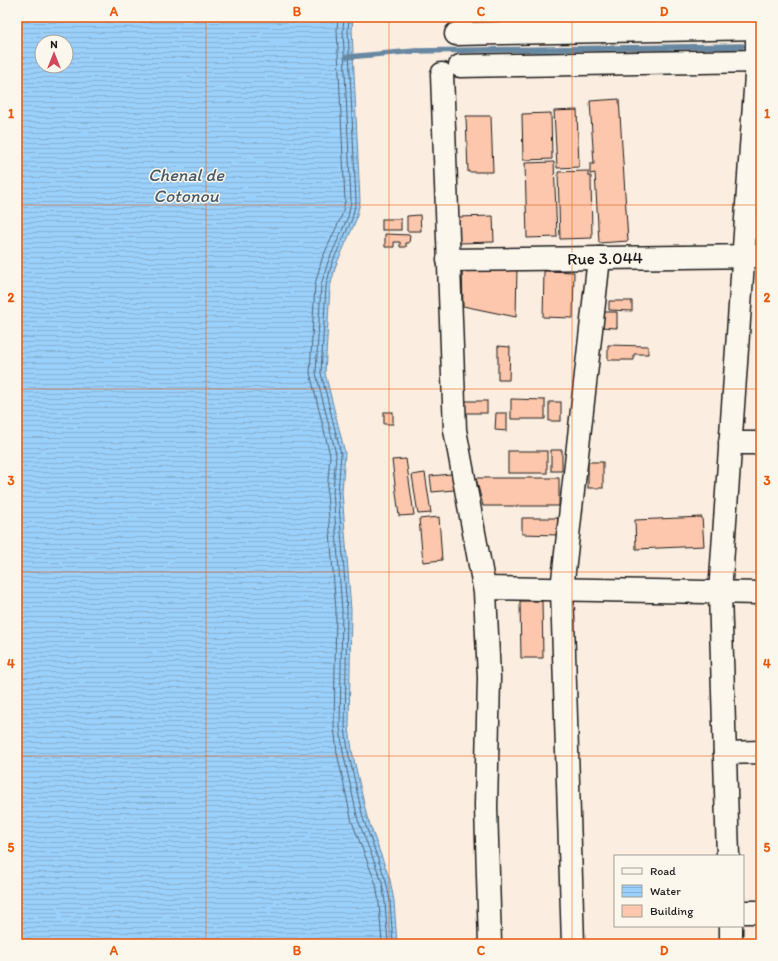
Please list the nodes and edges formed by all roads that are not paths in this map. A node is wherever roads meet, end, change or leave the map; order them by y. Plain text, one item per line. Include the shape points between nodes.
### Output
1 (758, 24) edge
2 (456, 34) dead end
3 (759, 61) edge
4 (752, 256) edge
5 (599, 258) junction
6 (448, 260) junction
7 (730, 443) junction
8 (761, 443) edge
9 (485, 588) junction
10 (562, 589) junction
11 (720, 593) junction
12 (761, 593) edge
13 (761, 752) edge
14 (725, 753) junction
15 (728, 855) edge
16 (744, 912) edge
17 (761, 912) edge
18 (731, 927) edge
19 (490, 944) edge
20 (573, 944) edge
21 (731, 944) edge

1 - 2 street
1 - 3 street
3 - 4 street
3 - 6 street via 451,70
4 - 5 street, Rue 3.044
4 - 7 street
5 - 6 street, Rue 3.044
5 - 10 street
6 - 9 street via 455,430
7 - 8 street
7 - 11 street
9 - 10 street
9 - 19 street via 489,678 486,806
10 - 11 street
10 - 20 street
11 - 12 street
11 - 14 street
13 - 14 street
14 - 15 street
16 - 17 street
18 - 21 street

